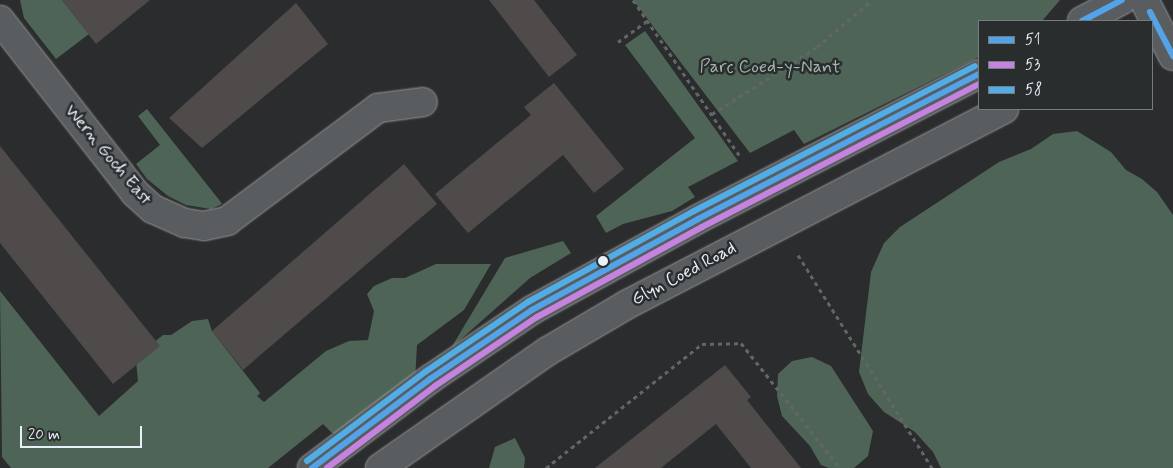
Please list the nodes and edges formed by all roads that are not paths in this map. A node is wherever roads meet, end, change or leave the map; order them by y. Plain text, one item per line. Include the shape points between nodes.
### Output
1 (1122, 0) edge
2 (0, 20) edge
3 (1084, 20) edge
4 (1153, 22) edge
5 (1173, 56) edge
6 (978, 75) edge
7 (423, 102) dead end
8 (1002, 110) edge
9 (312, 468) edge
10 (380, 468) edge

1 - 3 street
2 - 7 street, Wern Goch East via 135,193 153,209 185,224 204,226 227,221 378,108
4 - 5 street
6 - 9 street via 698,219 532,310 430,378
8 - 10 street, Glyn Coed Road via 626,305 548,351

